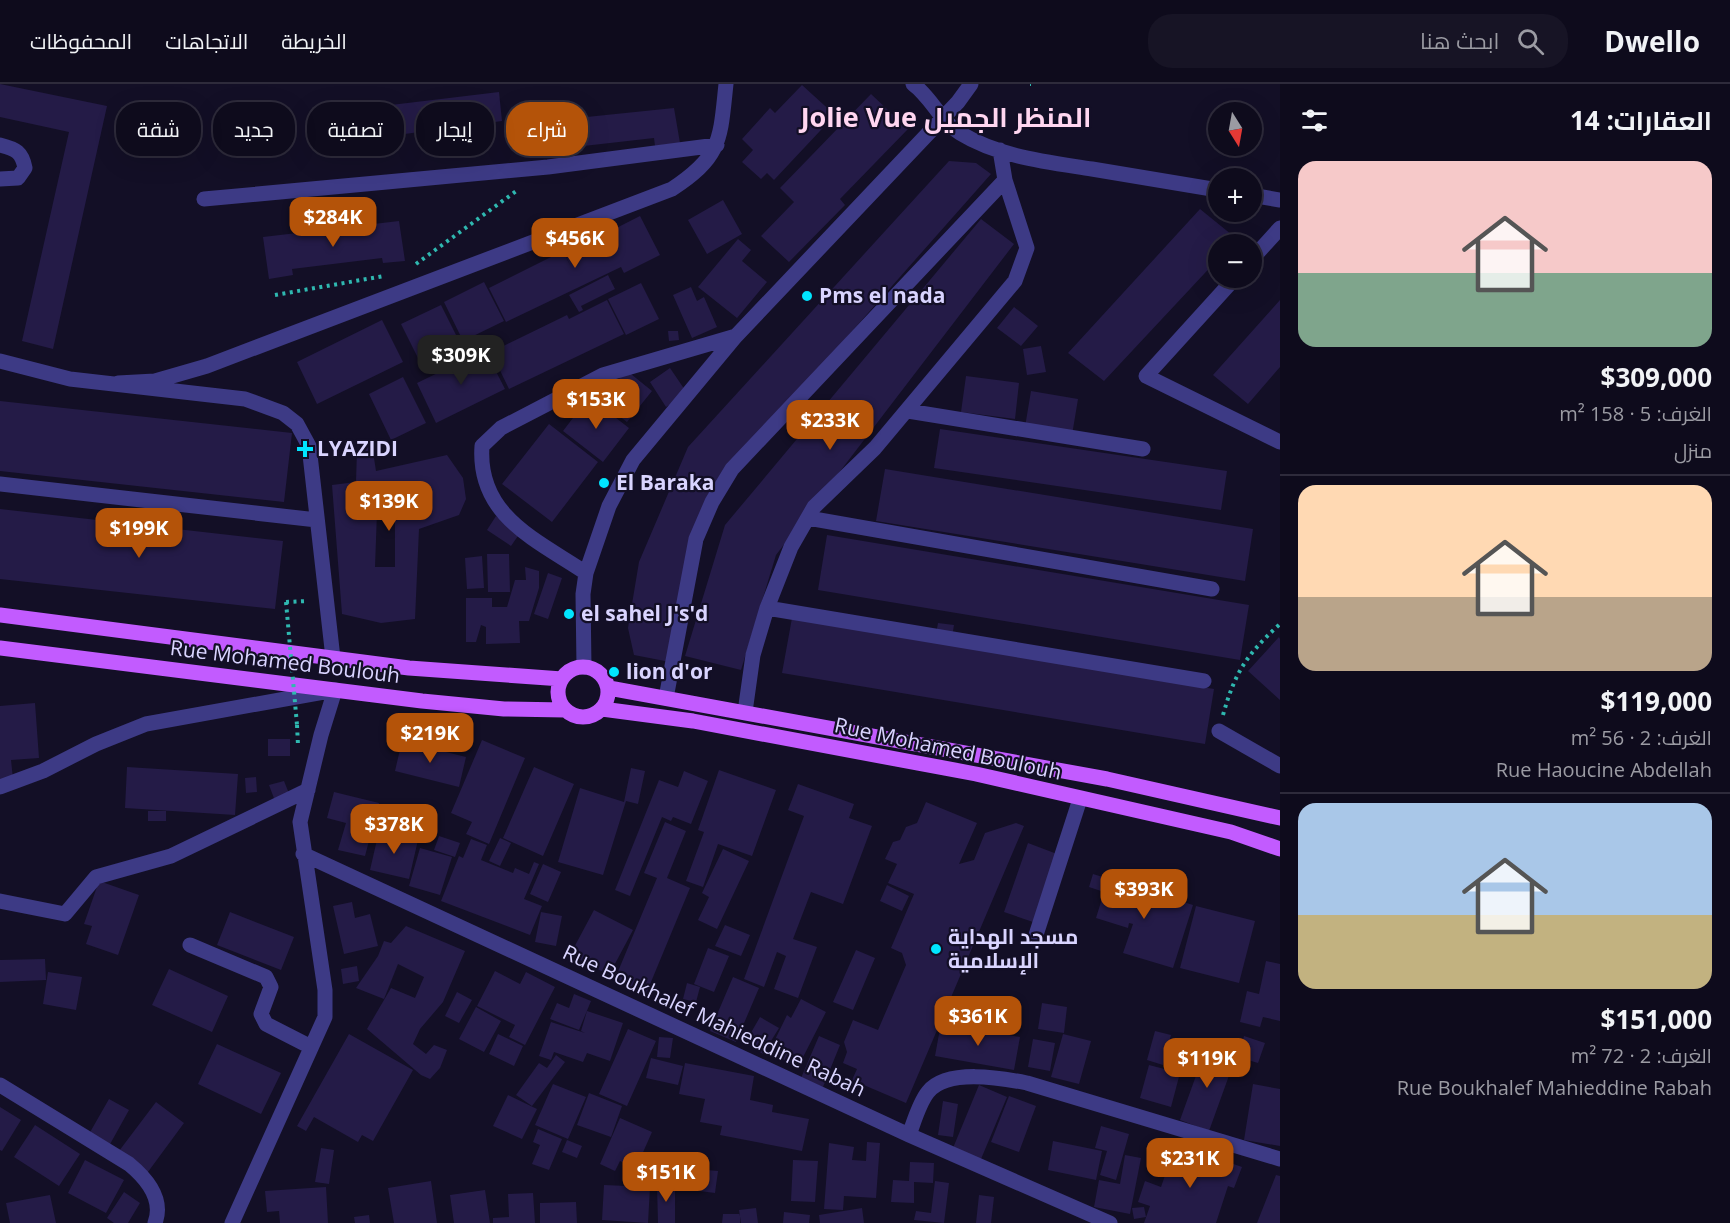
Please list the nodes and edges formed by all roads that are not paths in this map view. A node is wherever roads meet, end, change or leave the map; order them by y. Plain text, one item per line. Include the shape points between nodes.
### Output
1 (726, 84) edge
2 (913, 84) edge
3 (971, 84) edge
4 (942, 118) junction
5 (0, 145) edge
6 (717, 145) junction
7 (1000, 150) junction
8 (0, 179) edge
9 (1005, 180) junction
10 (1208, 188) edge
11 (1262, 197) edge
12 (204, 199) dead end
13 (1280, 200) edge
14 (1280, 228) edge
15 (1262, 248) edge
16 (1226, 288) edge
17 (736, 336) junction
18 (0, 362) edge
19 (118, 383) junction
20 (908, 411) junction
21 (1278, 437) edge
22 (1143, 449) dead end
23 (0, 484) edge
24 (808, 518) junction
25 (317, 520) junction
26 (586, 573) junction
27 (1212, 589) dead end
28 (767, 608) junction
29 (0, 615) edge
30 (0, 648) edge
31 (333, 657) junction
32 (584, 667) junction
33 (562, 679) junction
34 (1204, 681) dead end
35 (609, 688) junction
36 (335, 690) junction
37 (666, 698) junction
38 (603, 709) junction
39 (565, 710) junction
40 (745, 712) junction
41 (1219, 731) road end
42 (1280, 766) edge
43 (0, 787) edge
44 (308, 790) junction
45 (1080, 799) junction
46 (1280, 818) edge
47 (1280, 849) edge
48 (303, 854) junction
49 (0, 901) edge
50 (1035, 938) dead end
51 (190, 945) dead end
52 (311, 1047) junction
53 (0, 1084) edge
54 (909, 1135) junction
55 (1280, 1158) edge
56 (155, 1223) edge
57 (232, 1223) edge
58 (1110, 1223) edge

1 - 6 street
2 - 4 street
3 - 4 street
4 - 7 street via 959,133
4 - 17 street
5 - 8 street via 23,156 25,168 18,178
6 - 12 street via 548,167
6 - 19 street via 694,174 672,189 207,366 154,381
7 - 9 street
7 - 10 street via 1033,160
9 - 20 street via 1027,248 1015,281
9 - 37 street via 732,469 696,539
11 - 13 street
14 - 15 street
16 - 21 street via 1146,376
17 - 26 street via 633,460 609,506
17 - 26 street via 603,375 501,428 482,446 485,477 493,500 508,521
18 - 19 street via 70,379
19 - 25 street via 245,399 283,412 297,424 309,446
20 - 22 street
20 - 24 street via 814,507
23 - 25 street
24 - 27 street
24 - 28 street via 790,547
25 - 31 street
26 - 32 street
28 - 34 street
28 - 40 street via 753,655
29 - 31 main road
30 - 36 main road, Rue Mohamed Boulouh
31 - 33 main road via 409,668
32 - 33 main road via 572,670
32 - 35 main road via 598,671
33 - 39 main road via 559,698
35 - 37 main road
35 - 38 main road
36 - 39 main road, Rue Mohamed Boulouh via 504,709
36 - 43 street via 146,724
36 - 44 street
37 - 40 main road
38 - 39 main road via 584,718
38 - 45 main road, Rue Mohamed Boulouh via 873,754
40 - 46 main road via 1107,779
41 - 42 street
44 - 48 street via 300,822
44 - 49 street via 171,856 96,877 65,914
45 - 47 main road, Rue Mohamed Boulouh via 1231,832
45 - 50 street
48 - 52 street via 325,990 325,1017
48 - 54 street, Rue Boukhalef Mahieddine Rabah
51 - 52 street via 266,977 271,987 261,1014 266,1024
52 - 57 street
53 - 56 street via 147,1179 157,1201
54 - 55 street via 928,1091 949,1079 988,1076 1027,1083
54 - 58 street, Rue Boukhalef Mahieddine Rabah

